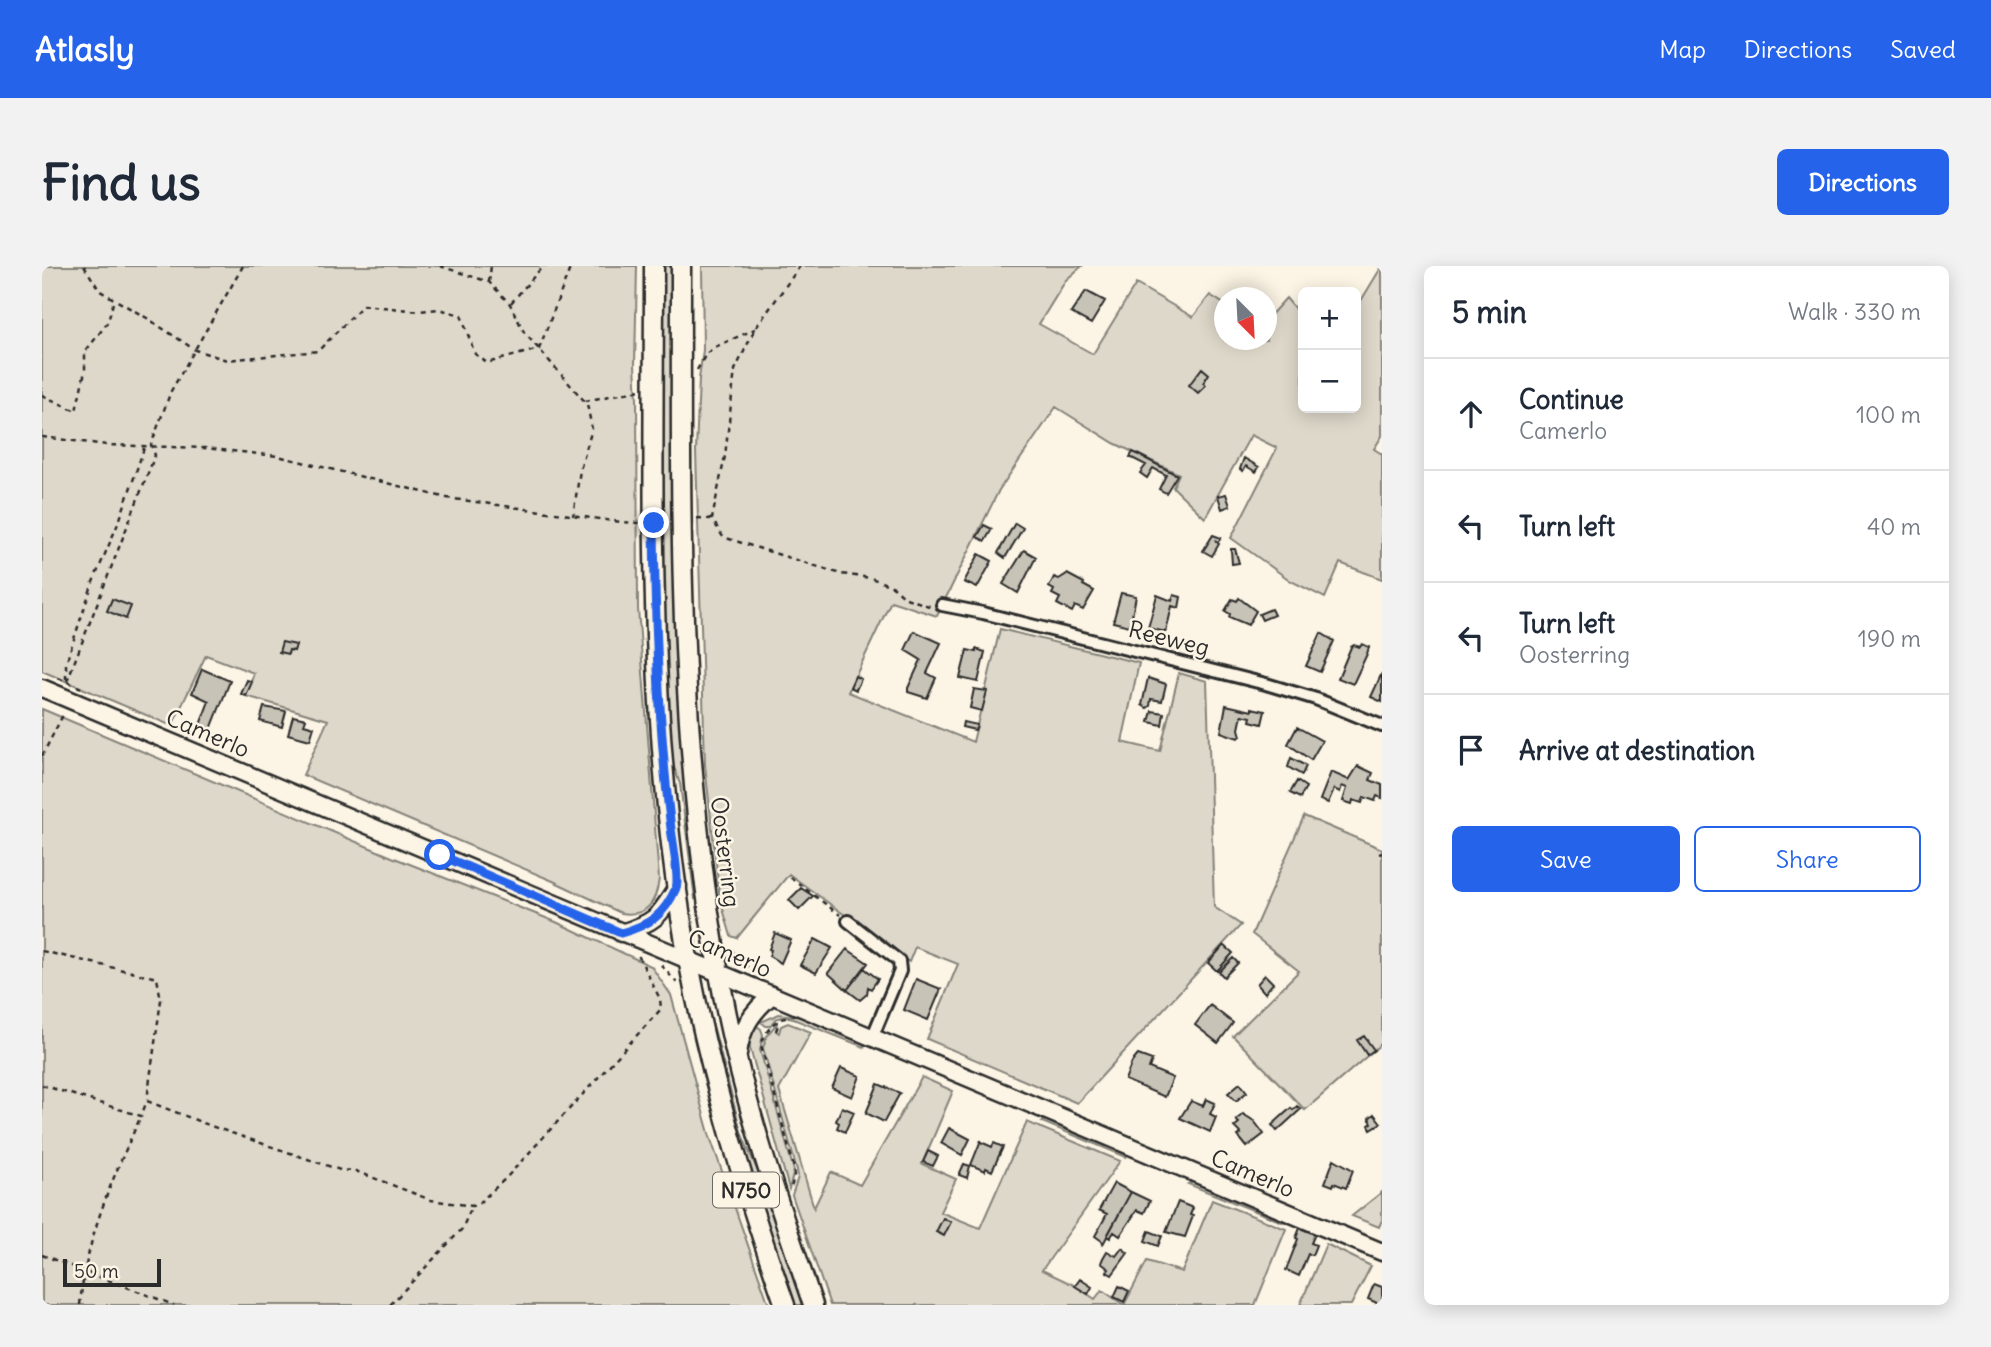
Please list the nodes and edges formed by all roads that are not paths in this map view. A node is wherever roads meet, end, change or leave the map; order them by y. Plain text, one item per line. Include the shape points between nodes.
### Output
1 (654, 266) edge
2 (681, 266) edge
3 (942, 605) road end
4 (42, 688) edge
5 (1382, 726) edge
6 (678, 886) junction
7 (848, 921) road end
8 (621, 933) junction
9 (689, 961) junction
10 (719, 974) junction
11 (772, 995) junction
12 (872, 1038) junction
13 (737, 1058) junction
14 (1382, 1252) edge
15 (785, 1305) edge
16 (813, 1305) edge

1 - 6 main road, N750 via 658,662
2 - 10 main road, Oosterring / N750 via 686,701 701,858
3 - 5 street, Reeweg via 1266,684
4 - 8 main road, Camerlo via 64,689
6 - 8 main road via 656,918
6 - 9 main road, N750
7 - 12 street via 899,961 900,971
8 - 9 main road, Camerlo
9 - 10 main road, Camerlo
9 - 15 main road, N750 via 712,1074
10 - 11 main road, Camerlo
10 - 13 main road, Oosterring / N750
11 - 12 main road, Camerlo
11 - 13 main road via 740,1033
12 - 14 main road, Camerlo
13 - 16 main road, Oosterring / N750

